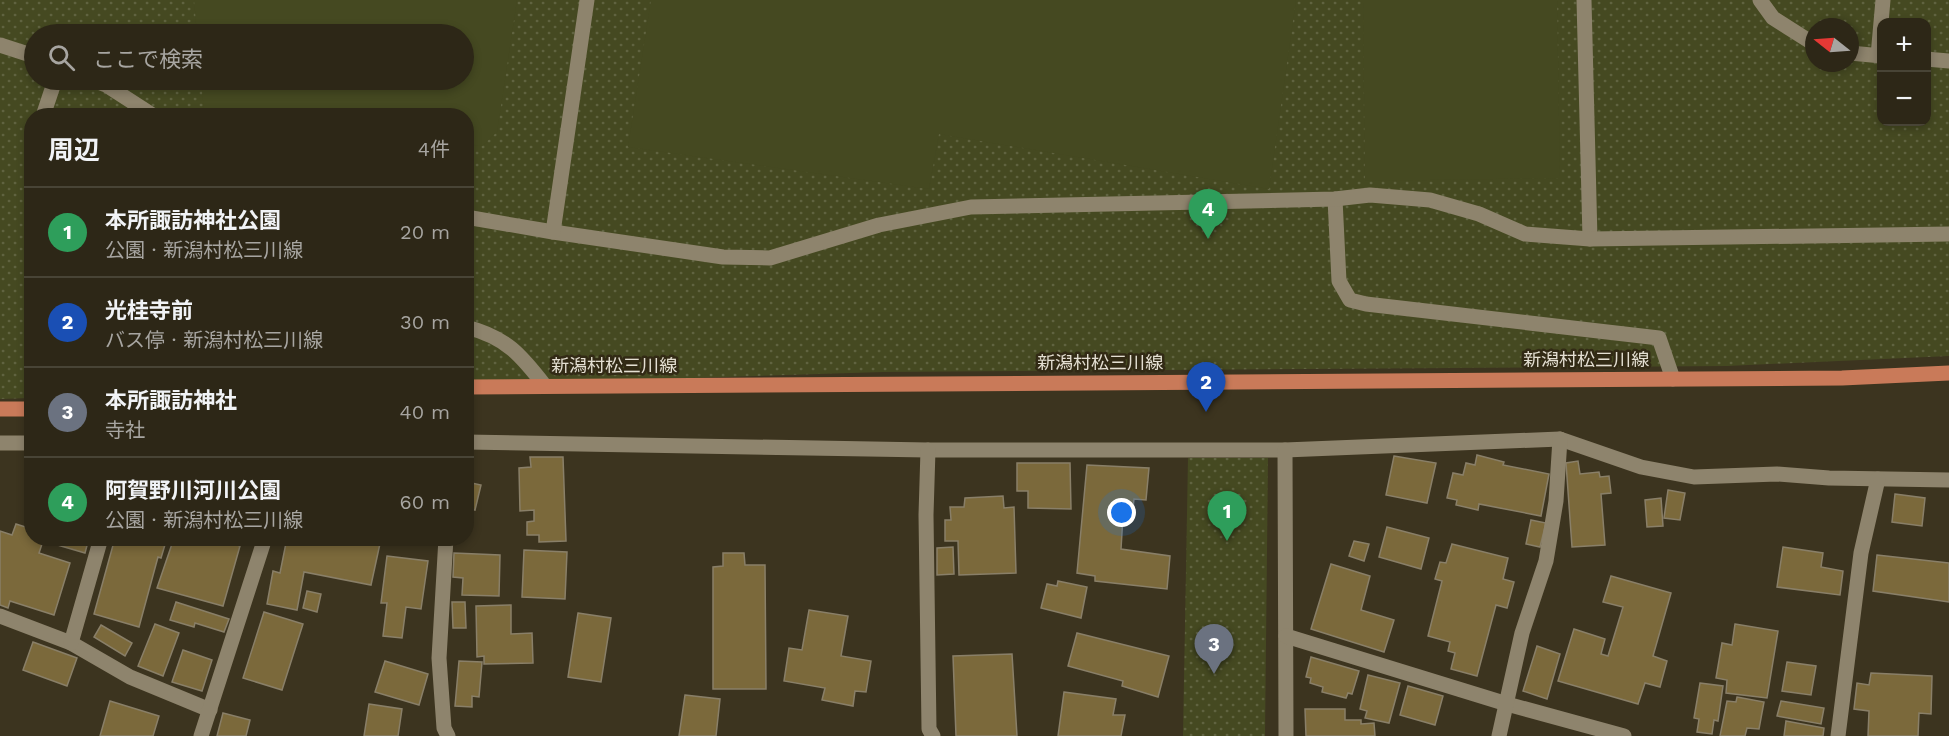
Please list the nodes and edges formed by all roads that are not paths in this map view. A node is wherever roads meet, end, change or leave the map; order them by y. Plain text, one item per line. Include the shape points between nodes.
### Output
1 (587, 0) edge
2 (1584, 0) edge
3 (1760, 0) edge
4 (1883, 0) edge
5 (1882, 18) edge
6 (1805, 38) edge
7 (0, 45) edge
8 (24, 53) edge
9 (1859, 55) edge
10 (1877, 56) edge
11 (1931, 59) edge
12 (1949, 61) edge
13 (52, 90) edge
14 (114, 90) edge
15 (46, 108) edge
16 (142, 108) edge
17 (1335, 199) junction
18 (474, 219) edge
19 (553, 232) junction
20 (1949, 234) edge
21 (1590, 239) junction
22 (474, 330) edge
23 (1949, 373) edge
24 (1673, 379) junction
25 (545, 386) junction
26 (474, 387) edge
27 (24, 409) edge
28 (0, 410) edge
29 (1560, 439) junction
30 (24, 442) edge
31 (474, 442) edge
32 (0, 443) edge
33 (928, 450) junction
34 (1285, 450) junction
35 (1878, 479) junction
36 (1949, 480) edge
37 (99, 546) edge
38 (263, 546) edge
39 (446, 546) edge
40 (0, 616) edge
41 (1286, 636) junction
42 (71, 643) junction
43 (1507, 704) junction
44 (210, 710) junction
45 (201, 736) edge
46 (448, 736) edge
47 (933, 736) edge
48 (1286, 736) edge
49 (1500, 736) edge
50 (1624, 736) edge
51 (1838, 736) edge

1 - 19 street
2 - 21 street
3 - 6 street via 1773,18
4 - 5 street
7 - 8 street
9 - 10 street
11 - 12 street
13 - 15 street
14 - 16 street
17 - 19 street via 971,207 879,225 770,258 723,257
17 - 21 street via 1370,195 1430,200 1479,214 1525,234
17 - 24 street via 1339,282 1350,300 1659,338
18 - 19 street
20 - 21 street
22 - 25 street via 508,345 524,358
23 - 24 main road, 新潟村松三川線
24 - 25 main road, 新潟村松三川線
25 - 26 main road, 新潟村松三川線
27 - 28 main road
29 - 34 street
29 - 35 street via 1641,467 1694,477 1777,474
29 - 43 street via 1556,501 1546,561 1522,633
30 - 32 street
31 - 33 street
33 - 34 street
33 - 47 street via 929,729
34 - 41 street
35 - 36 street
35 - 51 street via 1861,553
37 - 42 street
38 - 44 street
39 - 46 street via 439,658 444,728
40 - 42 street
41 - 43 street
41 - 48 street
42 - 44 street via 130,677
43 - 49 street
43 - 50 street
44 - 45 street

